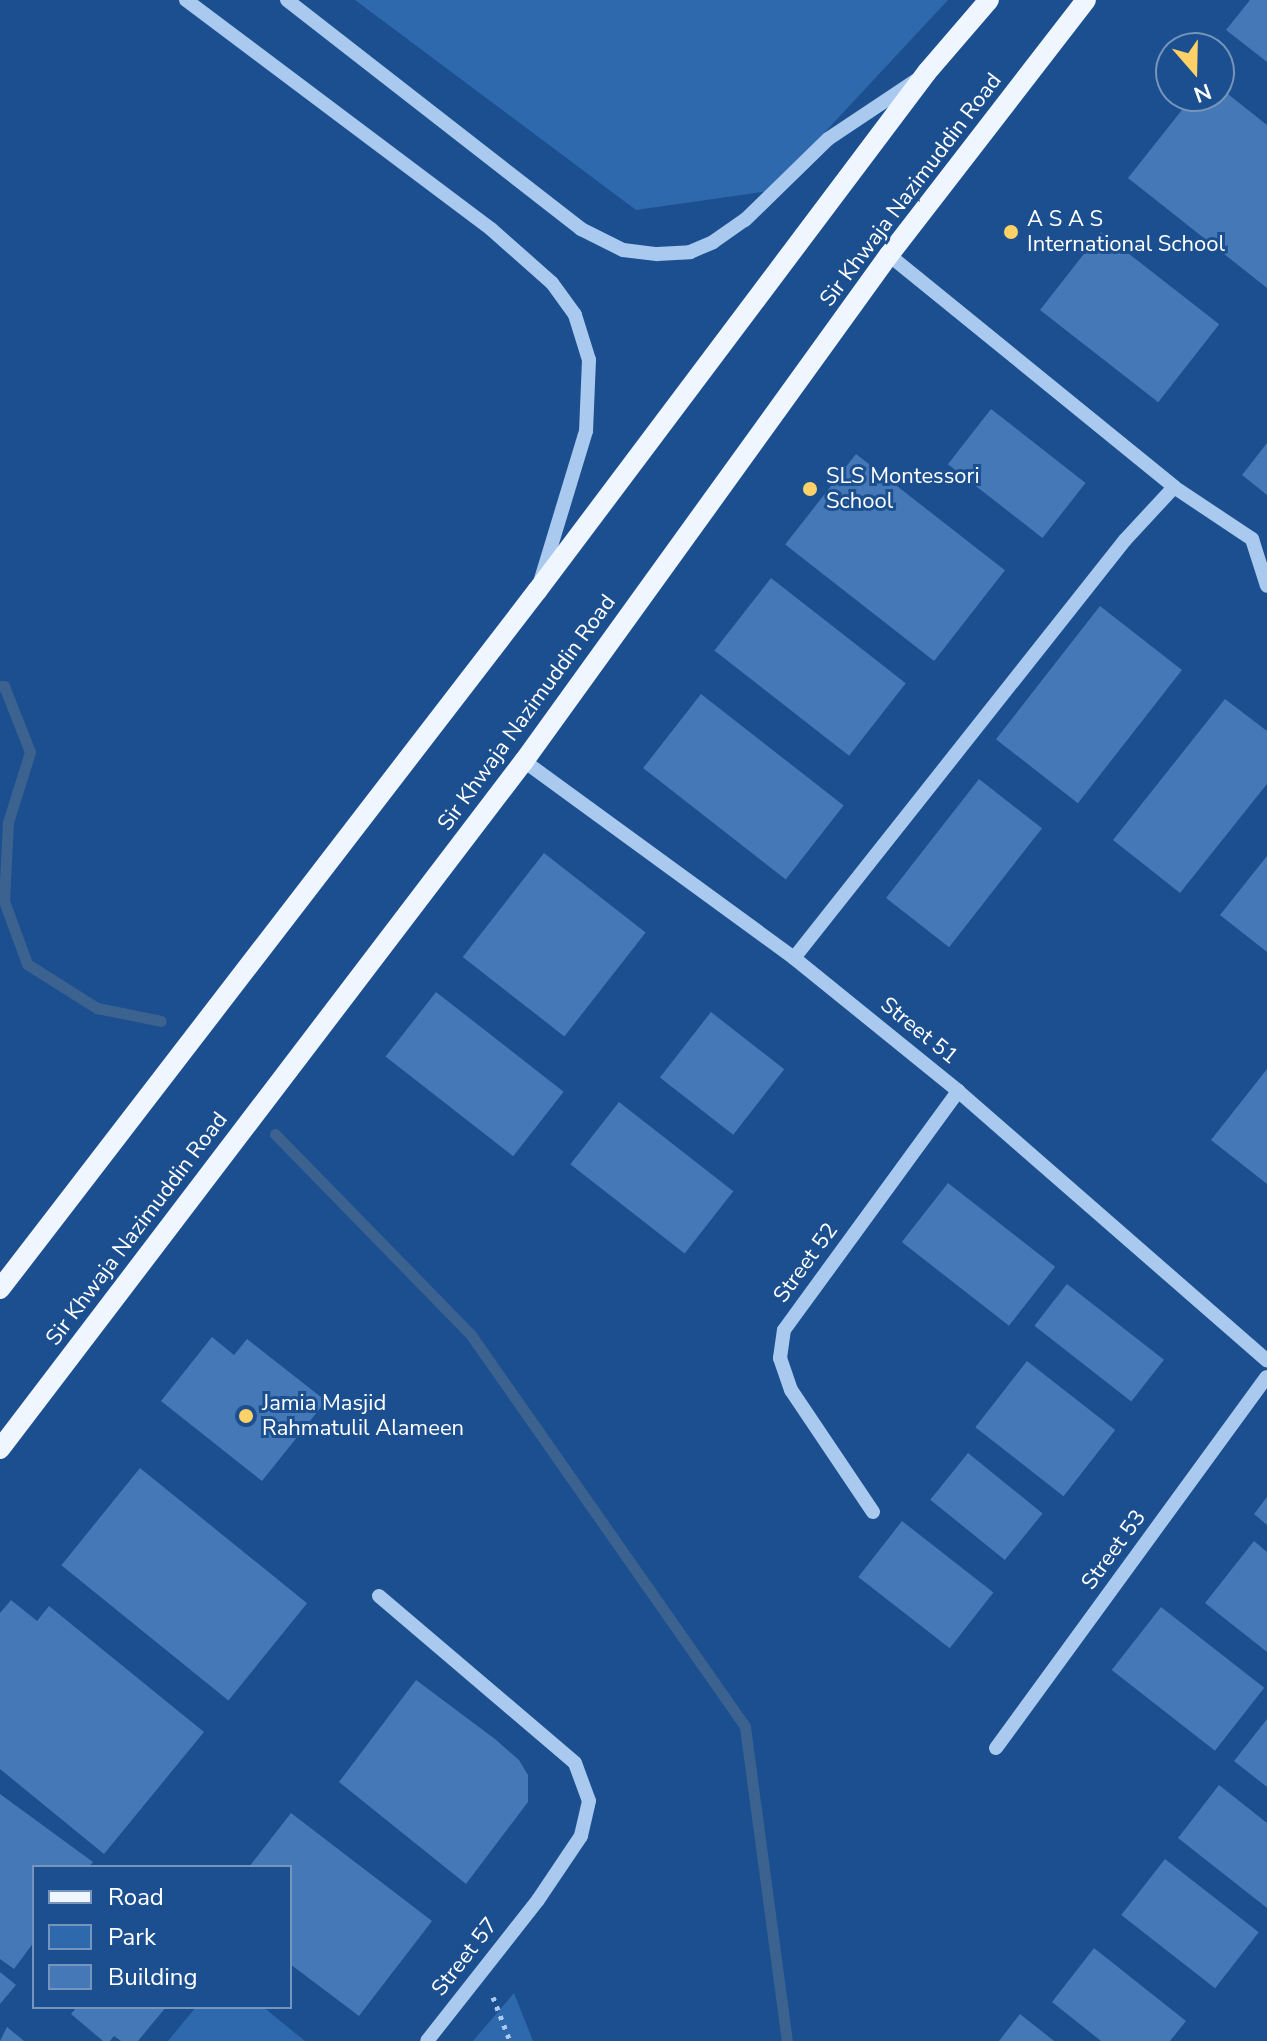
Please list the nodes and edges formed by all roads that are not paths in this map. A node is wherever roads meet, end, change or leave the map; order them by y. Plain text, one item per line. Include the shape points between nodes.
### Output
1 (186, 0) edge
2 (287, 0) edge
3 (989, 0) edge
4 (1086, 0) edge
5 (927, 72) junction
6 (889, 255) junction
7 (1174, 487) junction
8 (1267, 586) edge
9 (537, 591) junction
10 (524, 761) junction
11 (794, 958) junction
12 (958, 1091) junction
13 (0, 1289) edge
14 (1267, 1361) edge
15 (1267, 1377) edge
16 (0, 1449) edge
17 (873, 1512) dead end
18 (379, 1596) dead end
19 (996, 1748) dead end
20 (427, 2041) edge

1 - 9 street via 491,229 552,283 575,315 589,360 586,431
2 - 5 street via 581,229 623,250 657,254 690,252 713,242 745,220 828,139
3 - 5 main road
4 - 6 main road, Sir Khwaja Nazimuddin Road
5 - 9 main road
6 - 7 street
6 - 10 main road, Sir Khwaja Nazimuddin Road
7 - 8 street via 1252,539
7 - 11 street via 1125,540
9 - 13 main road
10 - 11 street, Street 51
10 - 16 main road, Sir Khwaja Nazimuddin Road
11 - 12 street, Street 51
12 - 14 street, Street 51
12 - 17 street, Street 52 via 784,1330 780,1358 791,1390
15 - 19 street, Street 53
18 - 20 street, Street 57 via 575,1763 589,1801 581,1836 538,1900

